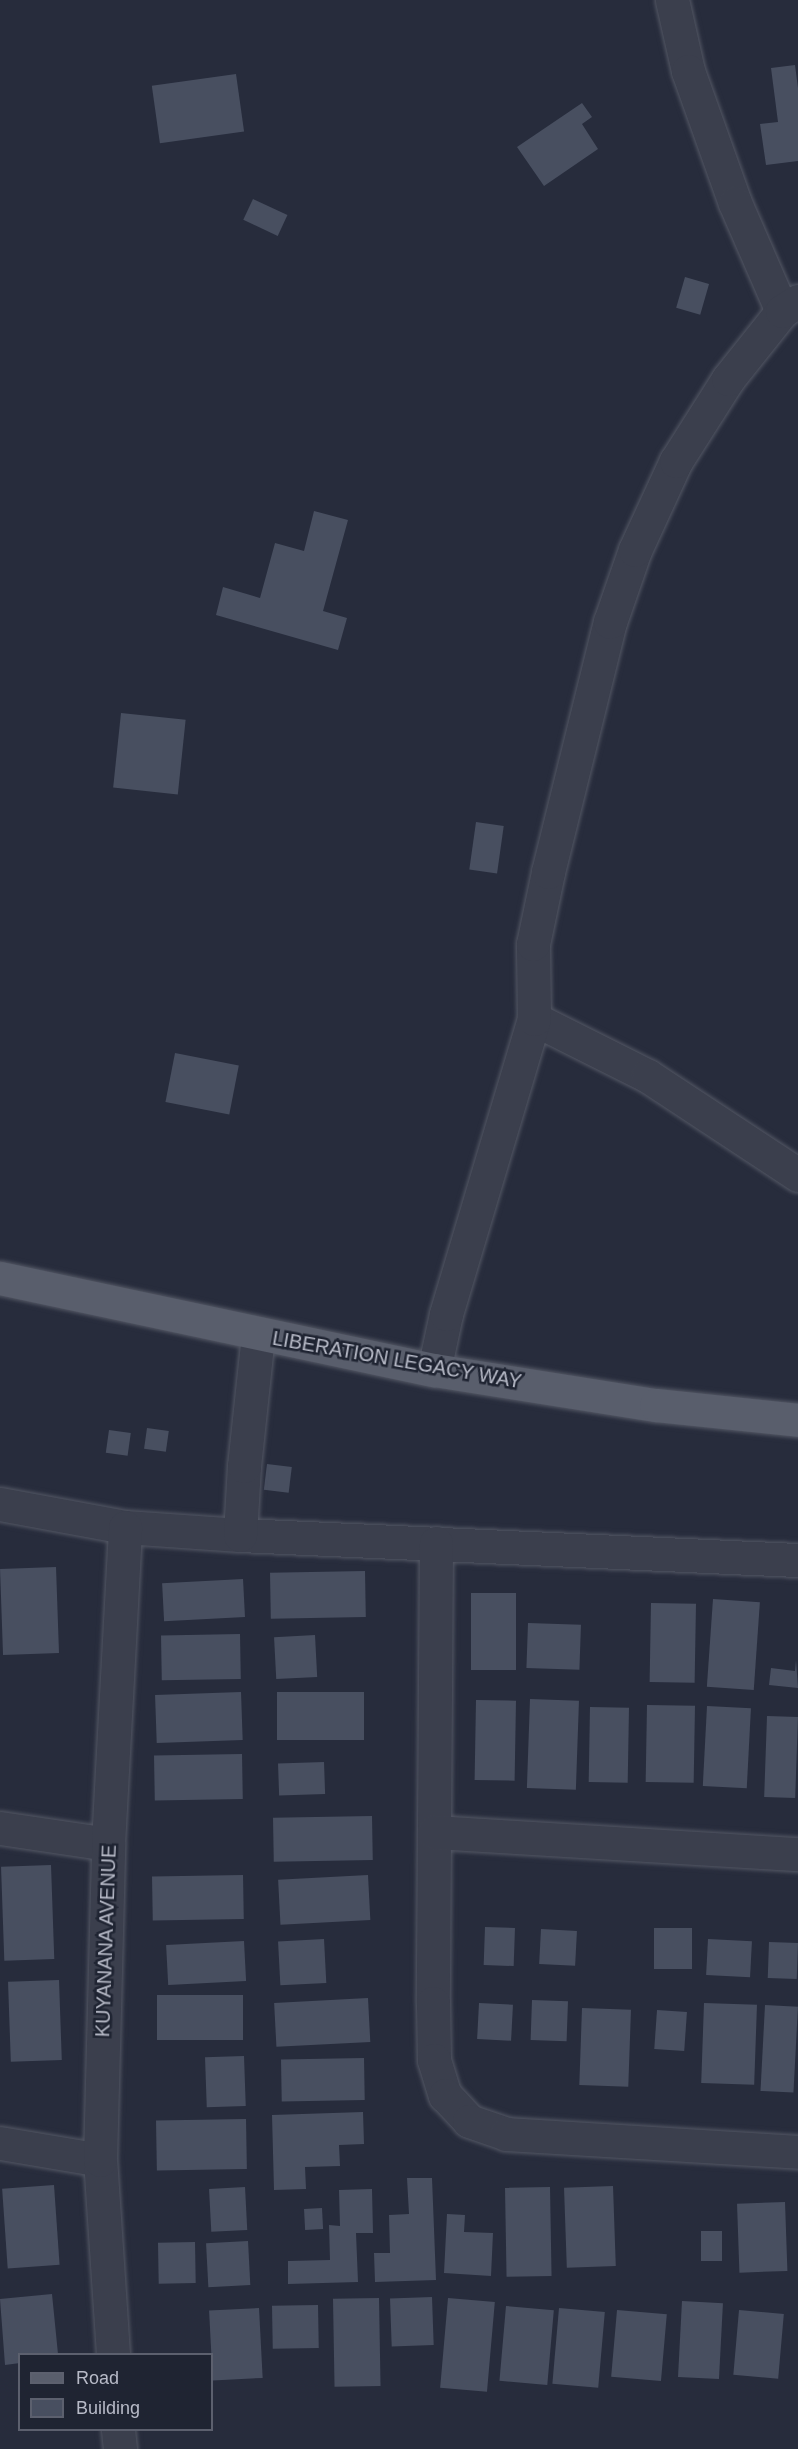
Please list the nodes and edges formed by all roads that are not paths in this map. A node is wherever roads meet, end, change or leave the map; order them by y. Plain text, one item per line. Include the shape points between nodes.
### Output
1 (672, 0) edge
2 (790, 306) edge
3 (534, 1019) junction
4 (798, 1174) edge
5 (0, 1278) edge
6 (258, 1335) junction
7 (434, 1370) junction
8 (798, 1420) edge
9 (0, 1504) edge
10 (125, 1527) junction
11 (240, 1535) junction
12 (436, 1543) junction
13 (798, 1560) edge
14 (0, 1828) edge
15 (434, 1832) junction
16 (108, 1844) junction
17 (798, 1854) edge
18 (0, 2143) edge
19 (798, 2152) edge
20 (100, 2160) junction
21 (113, 2353) edge
22 (118, 2431) edge
23 (120, 2449) edge

1 - 2 street via 692,82 735,203
2 - 3 street via 728,380 676,461 632,560 610,622 548,872 533,944
3 - 4 street via 648,1076
3 - 7 street via 446,1314
5 - 6 main road, LIBERATION LEGACY WAY
6 - 7 main road, LIBERATION LEGACY WAY
6 - 11 street
7 - 8 main road, LIBERATION LEGACY WAY via 656,1405
9 - 10 street
10 - 11 street
10 - 16 street, KUYANANA AVENUE
11 - 12 street
12 - 13 street
12 - 15 street
14 - 16 street
15 - 17 street
15 - 19 street via 434,2060 445,2095 469,2121 506,2134
16 - 20 street, KUYANANA AVENUE
18 - 20 street
20 - 21 street, KUYANANA AVENUE
22 - 23 street

